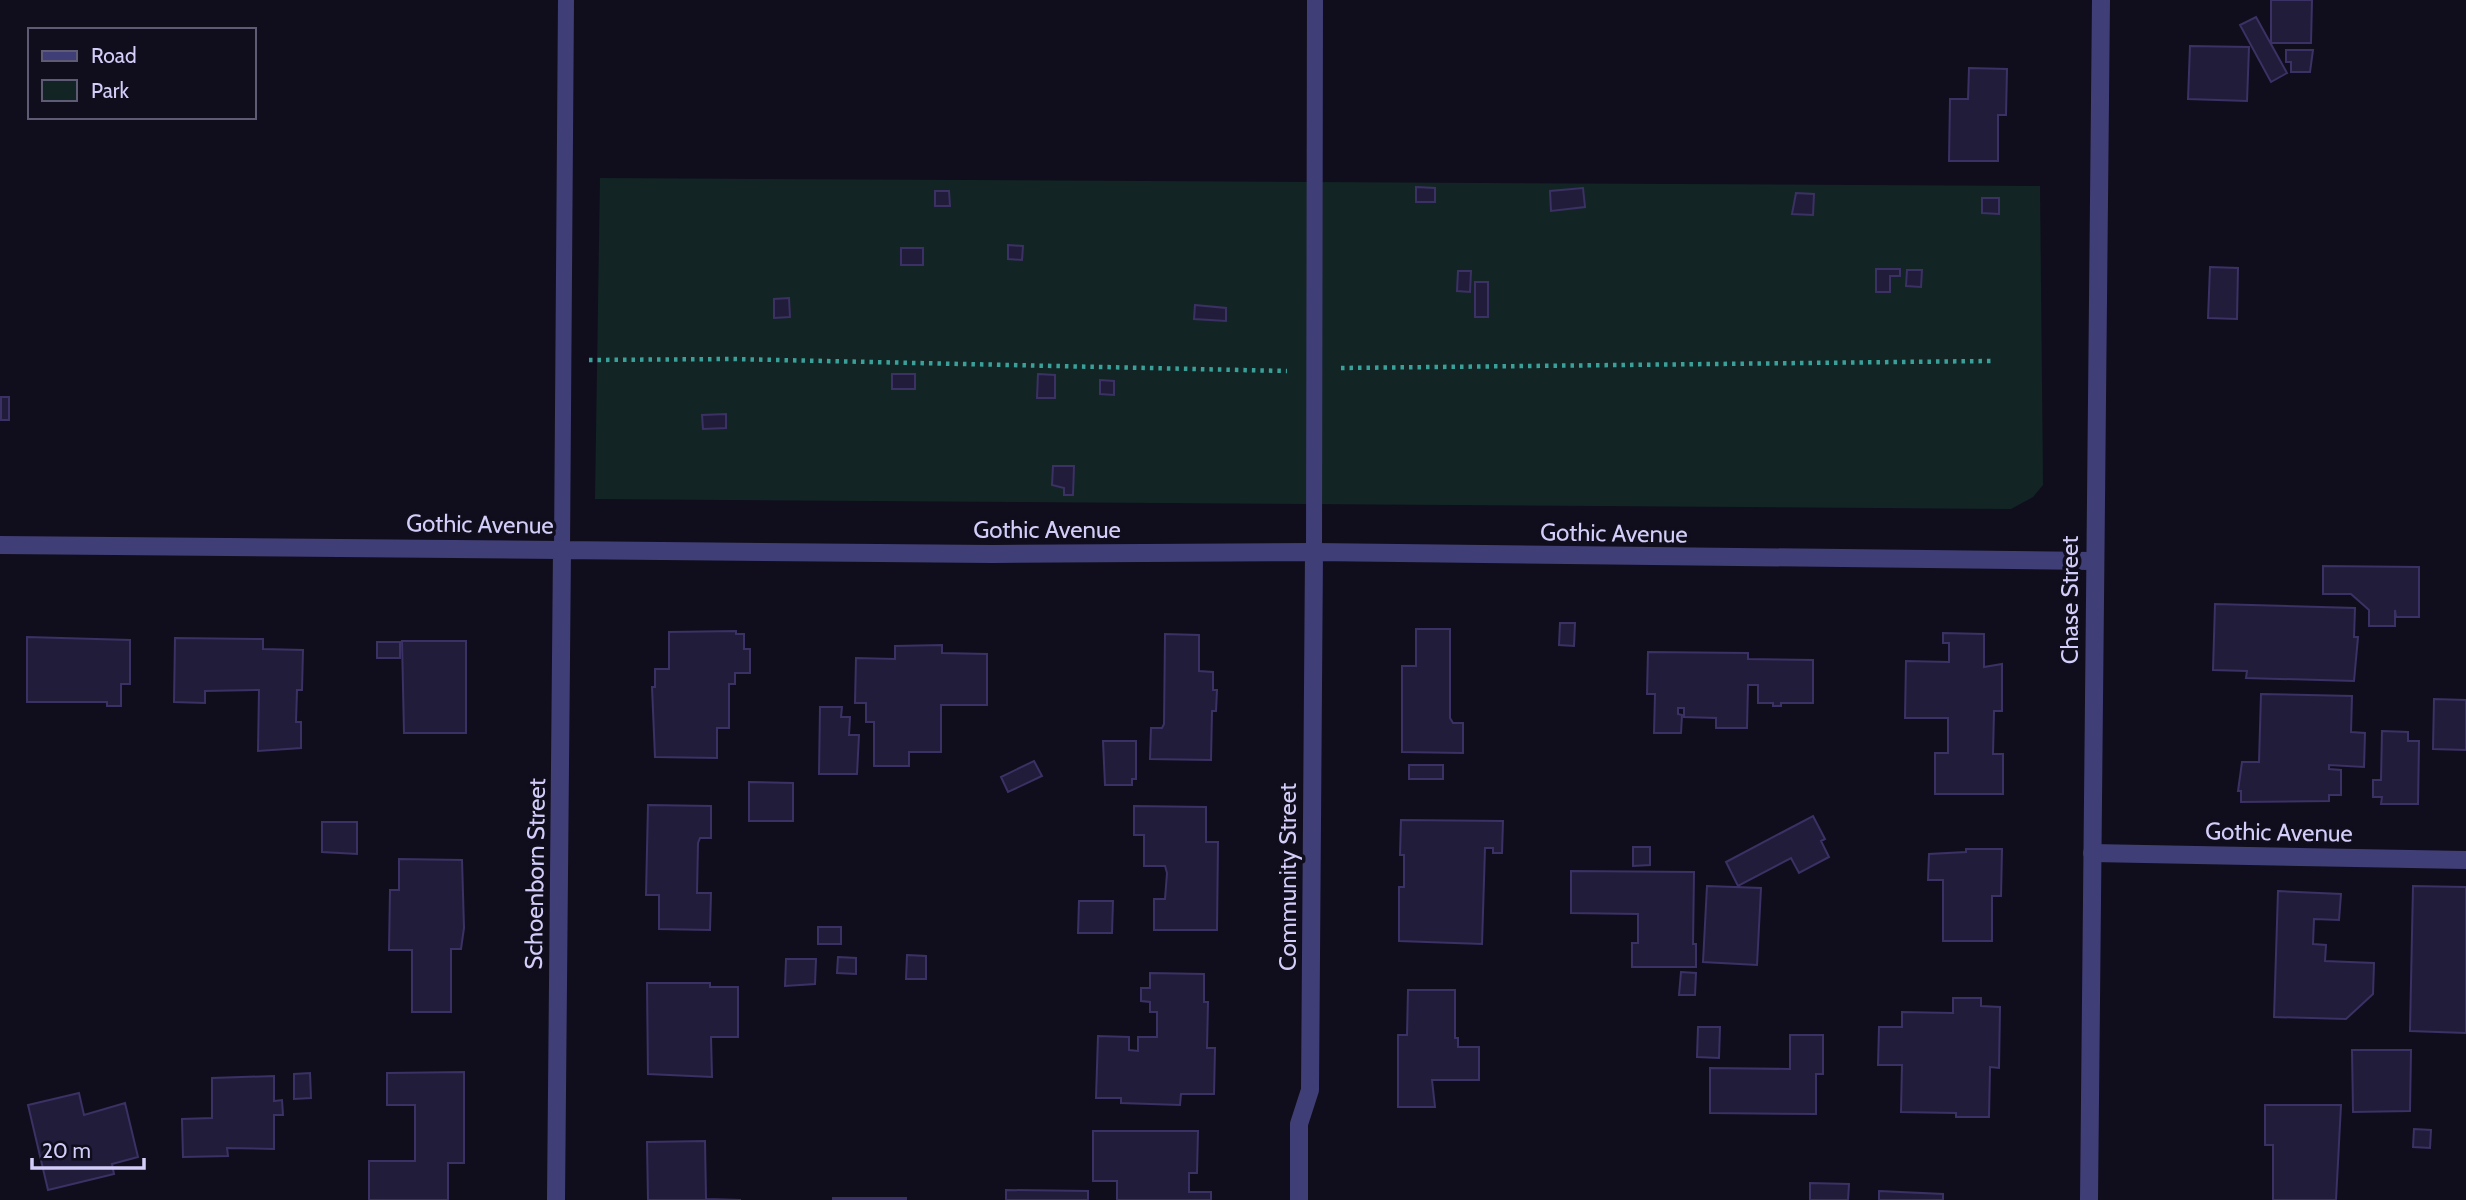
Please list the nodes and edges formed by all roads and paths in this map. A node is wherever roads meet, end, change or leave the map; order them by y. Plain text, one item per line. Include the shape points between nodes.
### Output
1 (566, 0) edge
2 (1315, 0) edge
3 (2101, 0) edge
4 (1991, 361) dead end
5 (564, 362) junction
6 (1315, 372) junction
7 (0, 545) edge
8 (562, 549) junction
9 (1314, 552) junction
10 (2094, 561) junction
11 (2092, 853) junction
12 (2466, 860) edge
13 (556, 1200) edge
14 (1299, 1200) edge
15 (2089, 1200) edge

1 - 5 lane
2 - 6 lane
3 - 10 street, Chase Street
4 - 6 path via 1343,368
5 - 6 path via 732,359
5 - 8 lane
6 - 9 lane
7 - 8 street, Gothic Avenue
8 - 9 street, Gothic Avenue
8 - 13 street, Schoenborn Street
9 - 10 street, Gothic Avenue
9 - 14 street, Community Street via 1310,1090 1299,1124
10 - 11 street, Chase Street
11 - 12 street, Gothic Avenue
11 - 15 street, Chase Street

